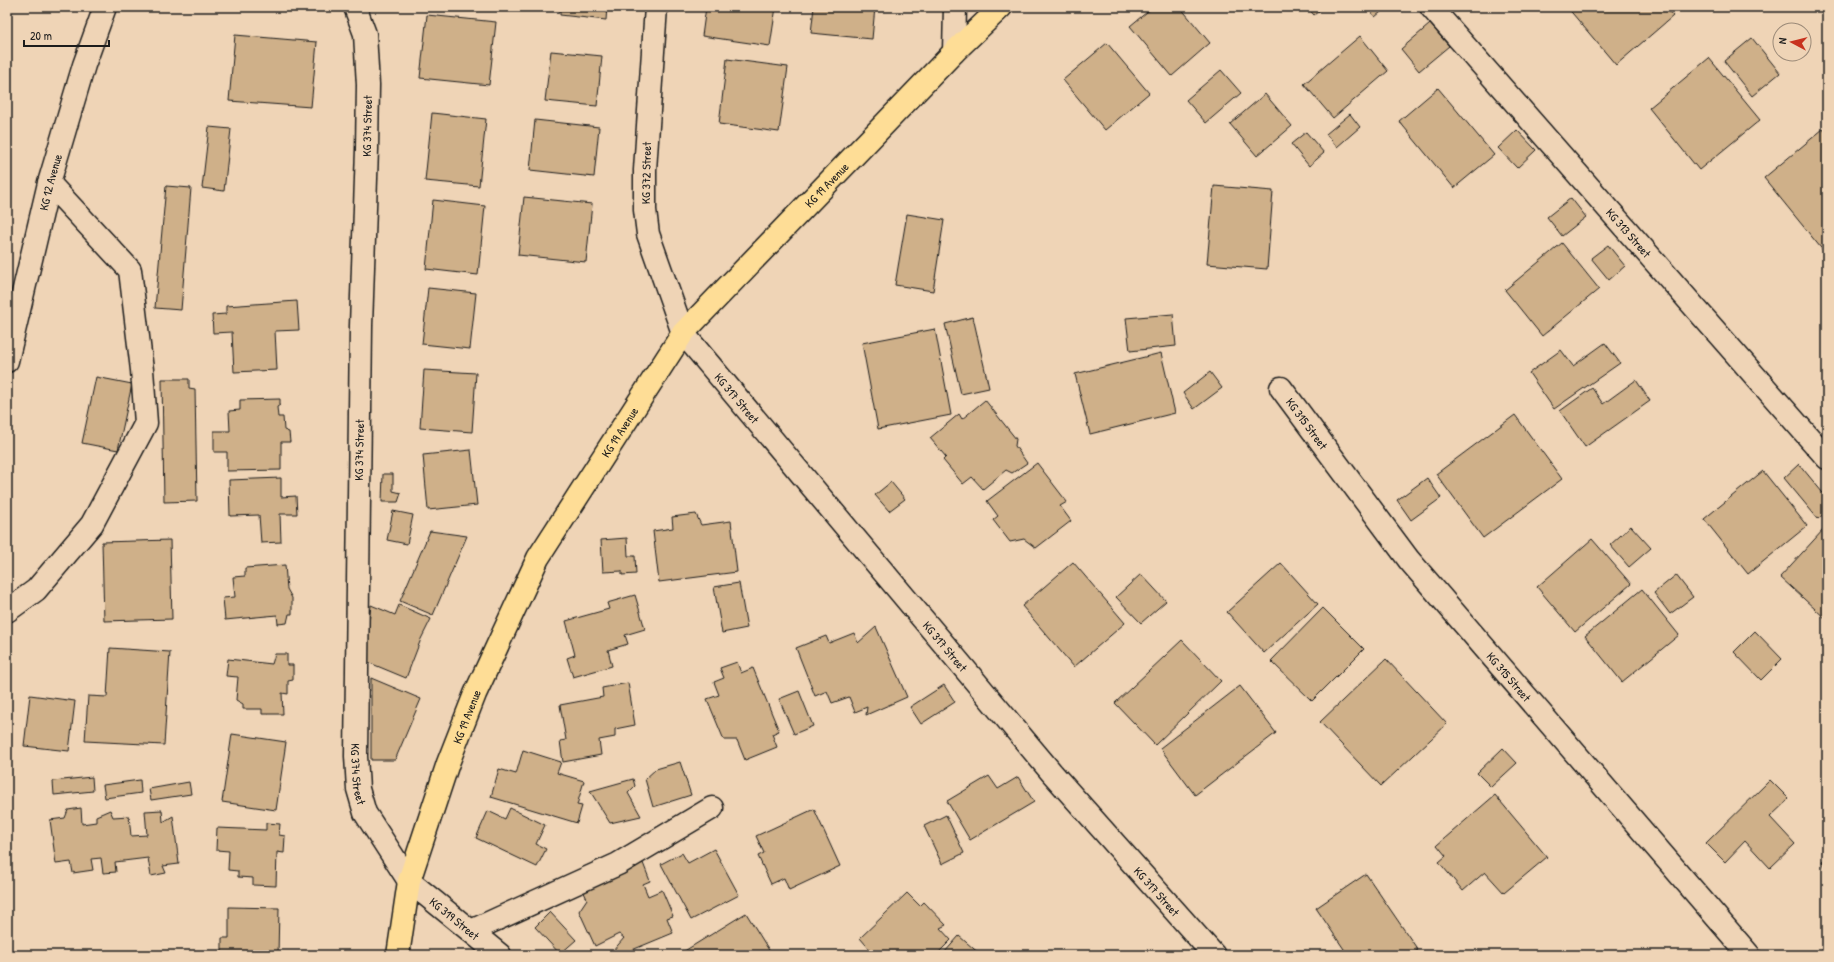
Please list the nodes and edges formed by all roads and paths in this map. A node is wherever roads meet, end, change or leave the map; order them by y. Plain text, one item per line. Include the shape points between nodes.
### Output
1 (105, 7) edge
2 (355, 7) edge
3 (656, 7) edge
4 (955, 7) edge
5 (1001, 7) edge
6 (1431, 7) edge
7 (954, 52) junction
8 (49, 183) junction
9 (683, 333) junction
10 (7, 361) edge
11 (1281, 388) dead end
12 (1827, 458) edge
13 (7, 611) edge
14 (712, 808) dead end
15 (409, 881) junction
16 (471, 931) junction
17 (398, 955) edge
18 (500, 955) edge
19 (1214, 955) edge
20 (1749, 955) edge

1 - 8 street, KG 12 Avenue via 84,65
2 - 15 street, KG 374 Street via 365,34 368,84 361,326 356,756 358,789 365,813
3 - 9 street, KG 372 Street via 644,170 645,210 648,234
4 - 7 street
5 - 7 main road, KG 19 Avenue
6 - 12 street, KG 313 Street
7 - 9 main road, KG 19 Avenue
8 - 10 street, KG 12 Avenue
8 - 13 street via 130,270 146,423 92,524 36,590
9 - 15 main road, KG 19 Avenue via 538,558 475,694 438,792
9 - 19 street, KG 317 Street via 1052,773
11 - 20 street, KG 315 Street via 1409,560
14 - 16 street via 618,864
15 - 16 street, KG 319 Street
15 - 17 main road, KG 19 Avenue
16 - 18 street, KG 319 Street

